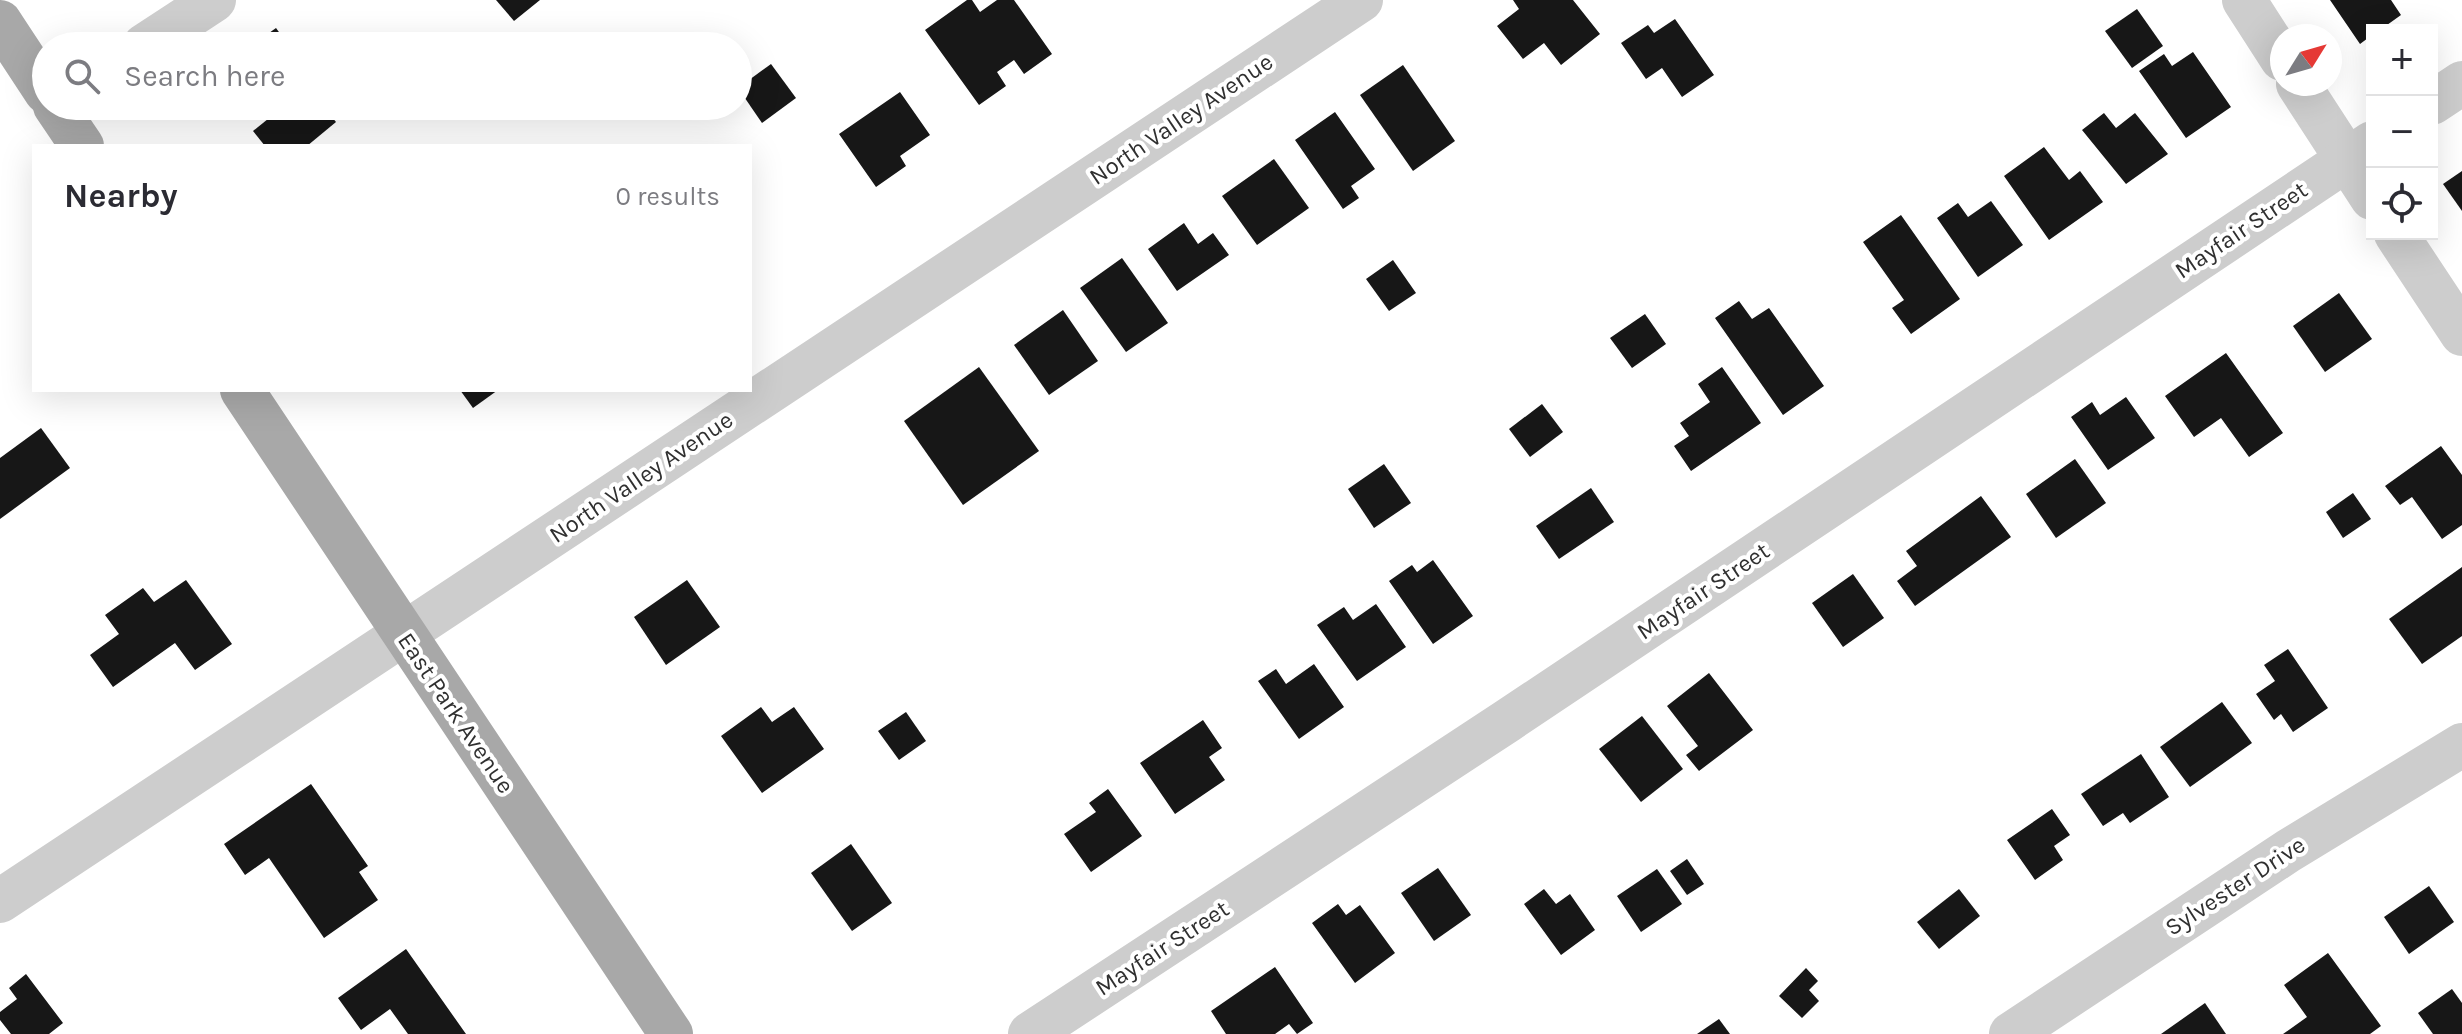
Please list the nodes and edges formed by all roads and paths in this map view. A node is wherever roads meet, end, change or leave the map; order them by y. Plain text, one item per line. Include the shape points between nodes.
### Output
1 (214, 0) edge
2 (1361, 0) edge
3 (2244, 0) edge
4 (0, 22) edge
5 (165, 32) edge
6 (2270, 40) edge
7 (32, 71) edge
8 (2462, 83) edge
9 (2309, 96) edge
10 (2438, 99) edge
11 (64, 120) edge
12 (81, 144) edge
13 (2359, 151) edge
14 (2366, 176) edge
15 (2400, 240) edge
16 (2462, 334) edge
17 (243, 392) edge
18 (403, 635) junction
19 (2462, 745) edge
20 (0, 901) edge
21 (671, 1034) edge
22 (1030, 1034) edge
23 (2011, 1034) edge

1 - 5 street
2 - 18 street, North Valley Avenue
3 - 6 street
4 - 7 main road
8 - 10 street
9 - 13 street
11 - 12 main road
13 - 14 street
13 - 22 street, Mayfair Street
15 - 16 street
17 - 18 main road, East Park Avenue
18 - 20 street, North Valley Avenue
18 - 21 main road, East Park Avenue
19 - 23 street, Sylvester Drive via 2288,851

